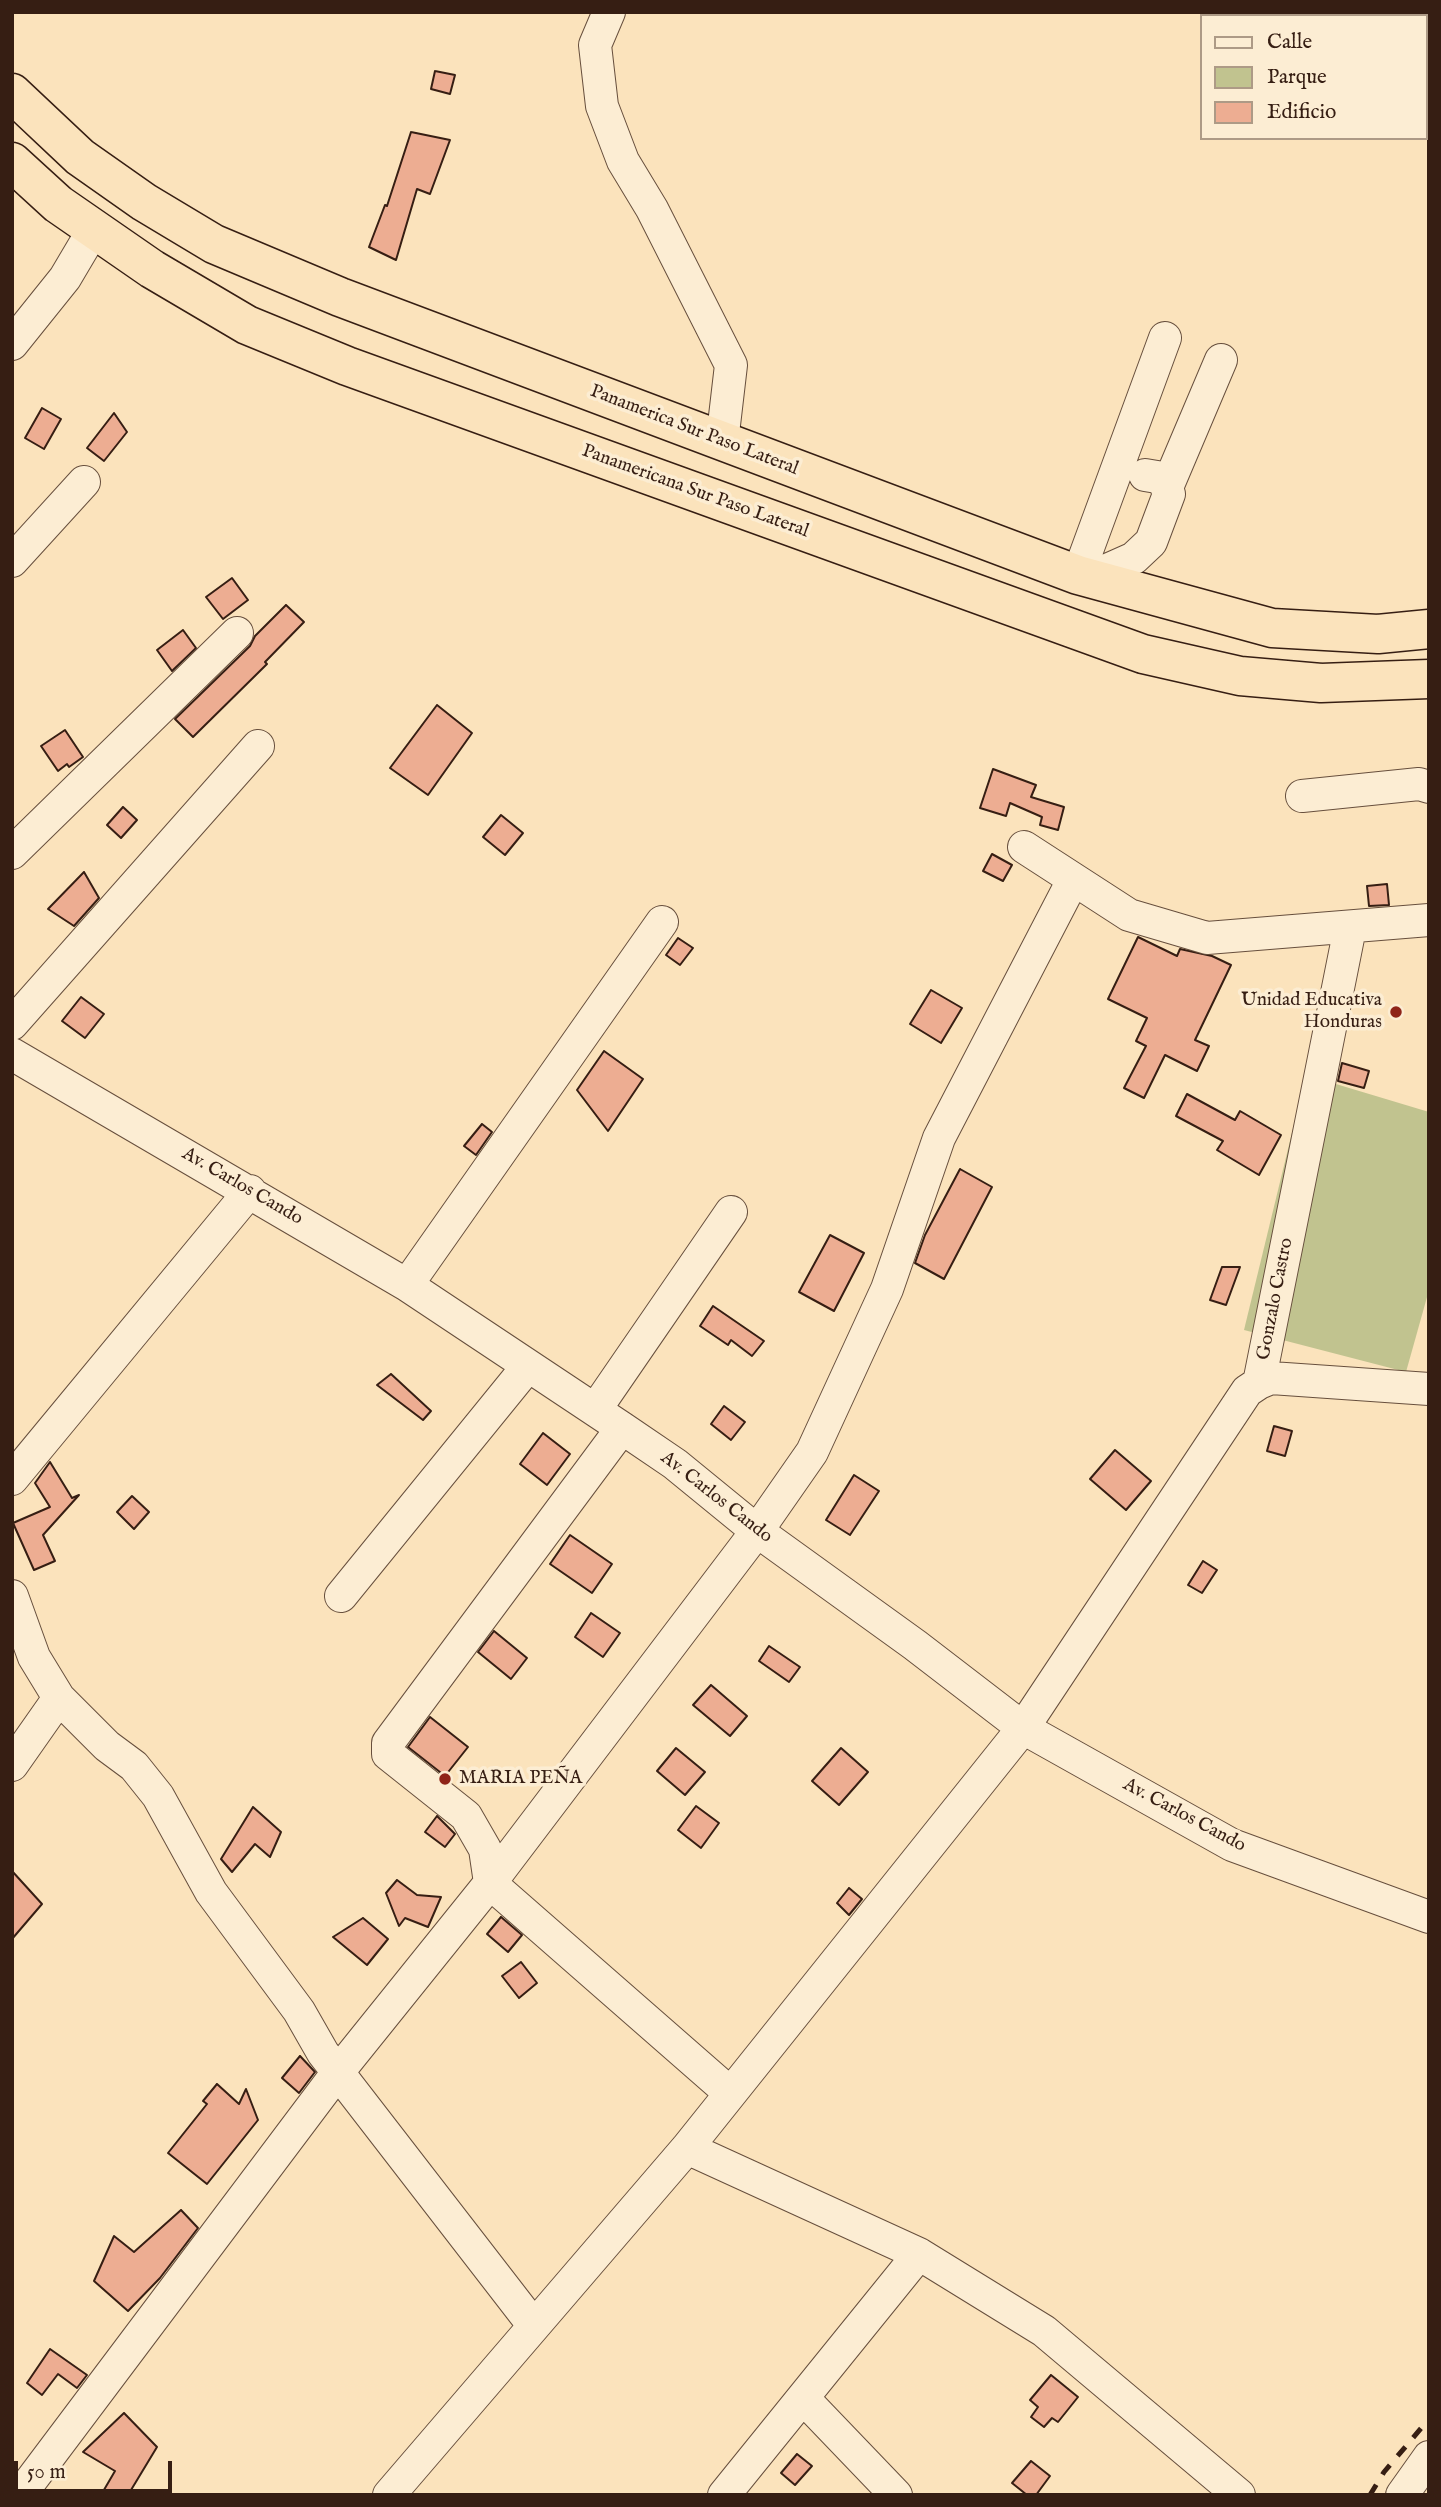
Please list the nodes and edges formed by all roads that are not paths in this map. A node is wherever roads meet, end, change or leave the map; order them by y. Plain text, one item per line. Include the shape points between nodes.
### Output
1 (609, 12) edge
2 (12, 93) edge
3 (12, 162) edge
4 (94, 229) junction
5 (1165, 338) dead end
6 (12, 344) edge
7 (1221, 360) dead end
8 (722, 442) junction
9 (84, 482) dead end
10 (12, 561) edge
11 (1083, 577) junction
12 (1429, 629) edge
13 (237, 633) dead end
14 (1429, 679) edge
15 (258, 746) dead end
16 (1429, 787) edge
17 (1302, 796) dead end
18 (1024, 847) dead end
19 (12, 853) edge
20 (1073, 880) junction
21 (1428, 918) edge
22 (662, 922) dead end
23 (1350, 928) junction
24 (12, 1024) edge
25 (12, 1054) edge
26 (250, 1191) junction
27 (731, 1212) dead end
28 (407, 1284) junction
29 (528, 1366) junction
30 (1259, 1383) junction
31 (1429, 1389) edge
32 (595, 1410) junction
33 (622, 1428) junction
34 (12, 1479) edge
35 (757, 1531) junction
36 (12, 1596) edge
37 (341, 1596) dead end
38 (59, 1698) junction
39 (1023, 1728) junction
40 (12, 1765) edge
41 (490, 1883) junction
42 (1429, 1917) edge
43 (338, 2072) junction
44 (730, 2093) junction
45 (687, 2147) junction
46 (919, 2254) junction
47 (534, 2326) junction
48 (803, 2398) junction
49 (1429, 2457) edge
50 (20, 2495) edge
51 (389, 2495) edge
52 (724, 2495) edge
53 (896, 2495) edge
54 (1239, 2495) edge
55 (1402, 2495) edge

1 - 8 street via 595,46 602,106 623,161 731,365
2 - 8 highway, Panamerica Sur Paso Lateral via 80,157 214,244 340,297
3 - 4 highway, Panamericana Sur Paso Lateral
4 - 6 street via 65,278
4 - 14 highway, Panamericana Sur Paso Lateral via 247,325 347,366 1143,654 1240,676 1321,683
5 - 11 street
7 - 11 street via 1156,480 1169,494 1145,551 1114,570
8 - 11 highway, Panamerica Sur Paso Lateral
9 - 10 street
11 - 12 highway, Panamerica Sur Paso Lateral via 1272,628 1378,634
13 - 19 street
15 - 24 street
16 - 17 street via 1419,784
18 - 20 street
20 - 23 street via 1129,915 1207,938
20 - 35 street via 939,1138 887,1289 812,1452
21 - 23 street
22 - 28 street
23 - 30 street, Gonzalo Castro
25 - 26 street, Av. Carlos Cando
26 - 28 street, Av. Carlos Cando
26 - 34 street
27 - 32 street
28 - 29 street, Av. Carlos Cando
29 - 32 street, Av. Carlos Cando
29 - 37 street
30 - 31 street via 1271,1378
30 - 39 street, Gonzalo Castro via 1247,1391
32 - 33 street, Av. Carlos Cando
33 - 35 street, Av. Carlos Cando via 676,1464
33 - 41 street via 388,1743 388,1754 466,1816 485,1849
35 - 39 street, Av. Carlos Cando
35 - 41 street
36 - 38 street via 34,1657
38 - 40 street
38 - 43 street via 134,1766 158,1796 211,1892
39 - 42 street, Av. Carlos Cando via 1232,1845
39 - 44 street, Gonzalo Castro
41 - 43 street
41 - 44 street
43 - 47 street
43 - 50 street
44 - 45 street, Gonzalo Castro
45 - 46 street
45 - 47 street, Gonzalo Castro
46 - 48 street
46 - 54 street via 1044,2331
47 - 51 street, Gonzalo Castro
48 - 52 street
48 - 53 street
49 - 55 street

